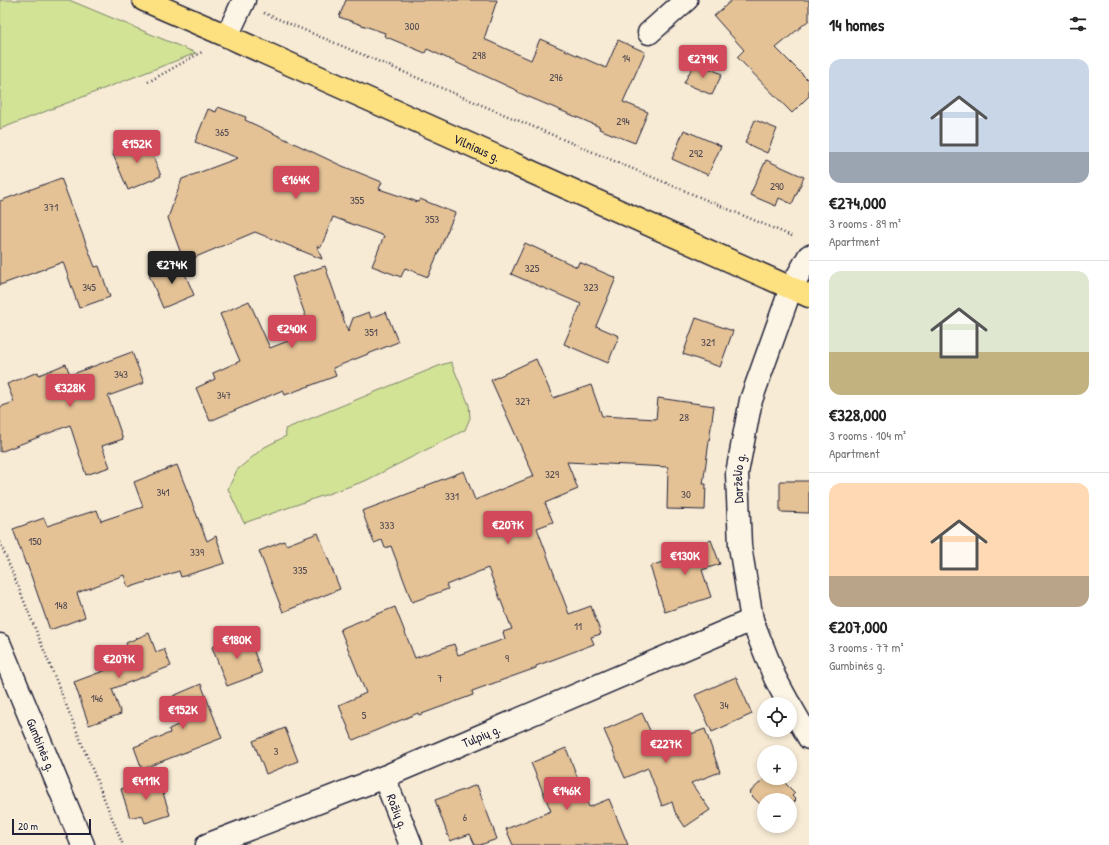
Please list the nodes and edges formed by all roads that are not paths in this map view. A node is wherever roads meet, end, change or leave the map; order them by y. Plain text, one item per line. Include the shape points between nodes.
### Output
1 (144, 0) edge
2 (686, 0) edge
3 (244, 2) edge
4 (649, 33) dead end
5 (227, 36) junction
6 (809, 256) edge
7 (800, 292) edge
8 (752, 620) junction
9 (0, 645) edge
10 (786, 697) edge
11 (797, 717) edge
12 (809, 738) edge
13 (384, 777) junction
14 (83, 845) edge
15 (207, 845) edge
16 (411, 845) edge

1 - 5 highway, Vilniaus g.
2 - 4 street
3 - 5 street
5 - 7 highway, Vilniaus g.
6 - 7 street, Darželio g.
7 - 8 street, Darželio g. via 751,400 736,473 740,546
8 - 10 street, Darželio g. via 775,678
8 - 13 street, Tulpių g.
9 - 14 street, Gumbinės g.
11 - 12 street, Darželio g.
13 - 15 street, Tulpių g.
13 - 16 street, Rožių g.

